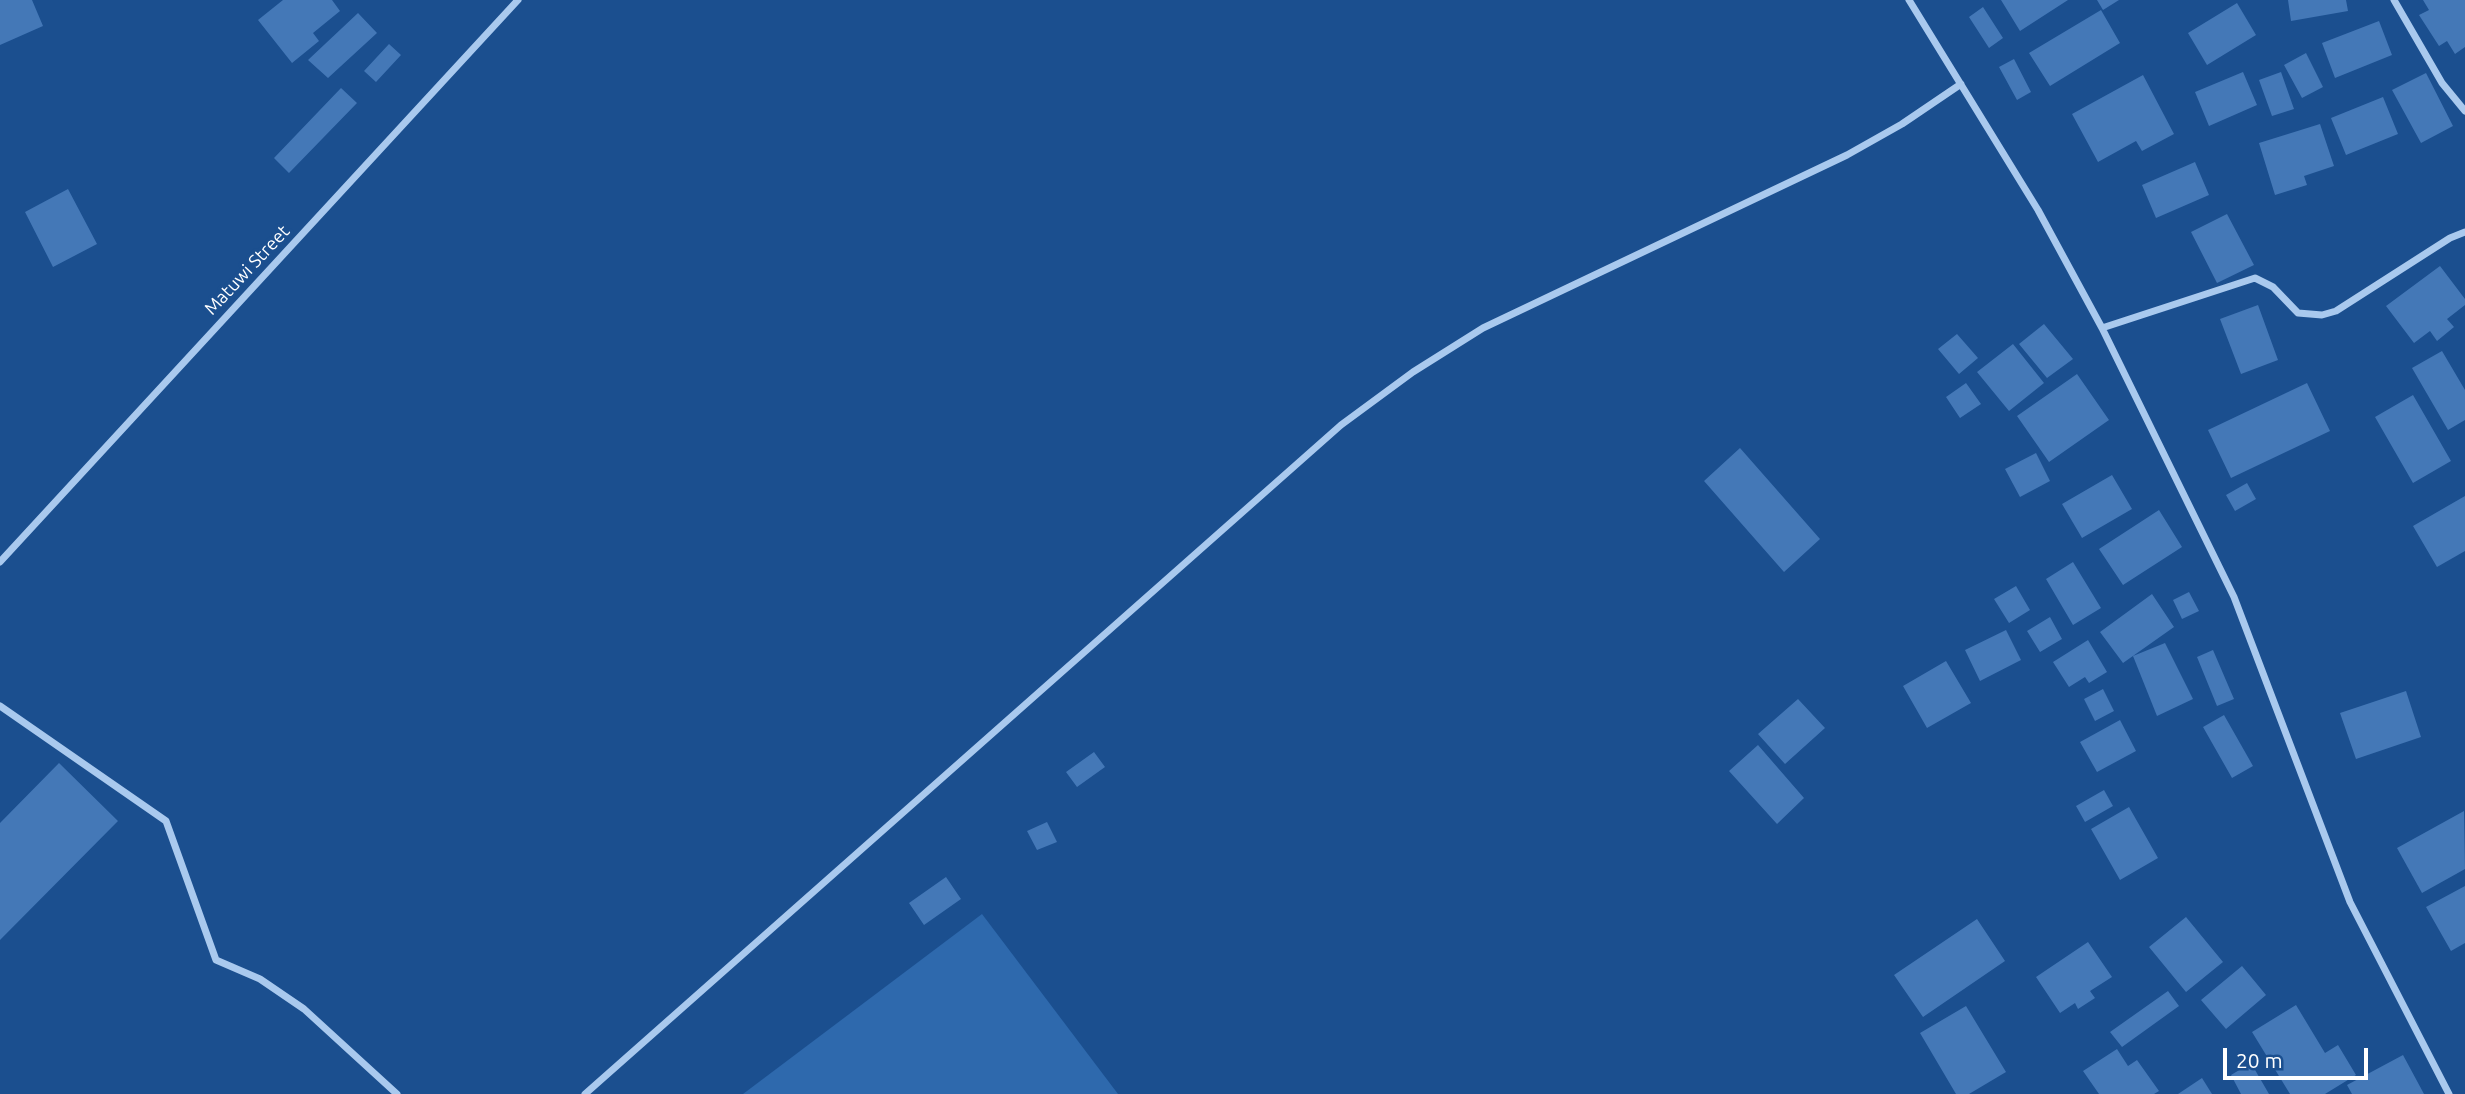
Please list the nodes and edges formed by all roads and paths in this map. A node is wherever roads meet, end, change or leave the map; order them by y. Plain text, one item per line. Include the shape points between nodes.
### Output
1 (518, 0) edge
2 (1909, 0) edge
3 (2394, 0) edge
4 (1961, 84) junction
5 (2465, 111) edge
6 (2465, 233) edge
7 (2102, 328) junction
8 (0, 562) edge
9 (0, 706) edge
10 (397, 1094) edge
11 (585, 1094) edge
12 (2449, 1094) edge

1 - 8 street, Matuwi Street
2 - 4 street
3 - 5 street via 2442,83
4 - 7 street via 2038,210
4 - 11 street via 1847,155 1483,328 1340,425
6 - 7 street via 2329,313 2298,313 2273,287 2255,278
7 - 12 street via 2234,597 2350,902
9 - 10 street via 166,821 216,960 260,979 304,1009

